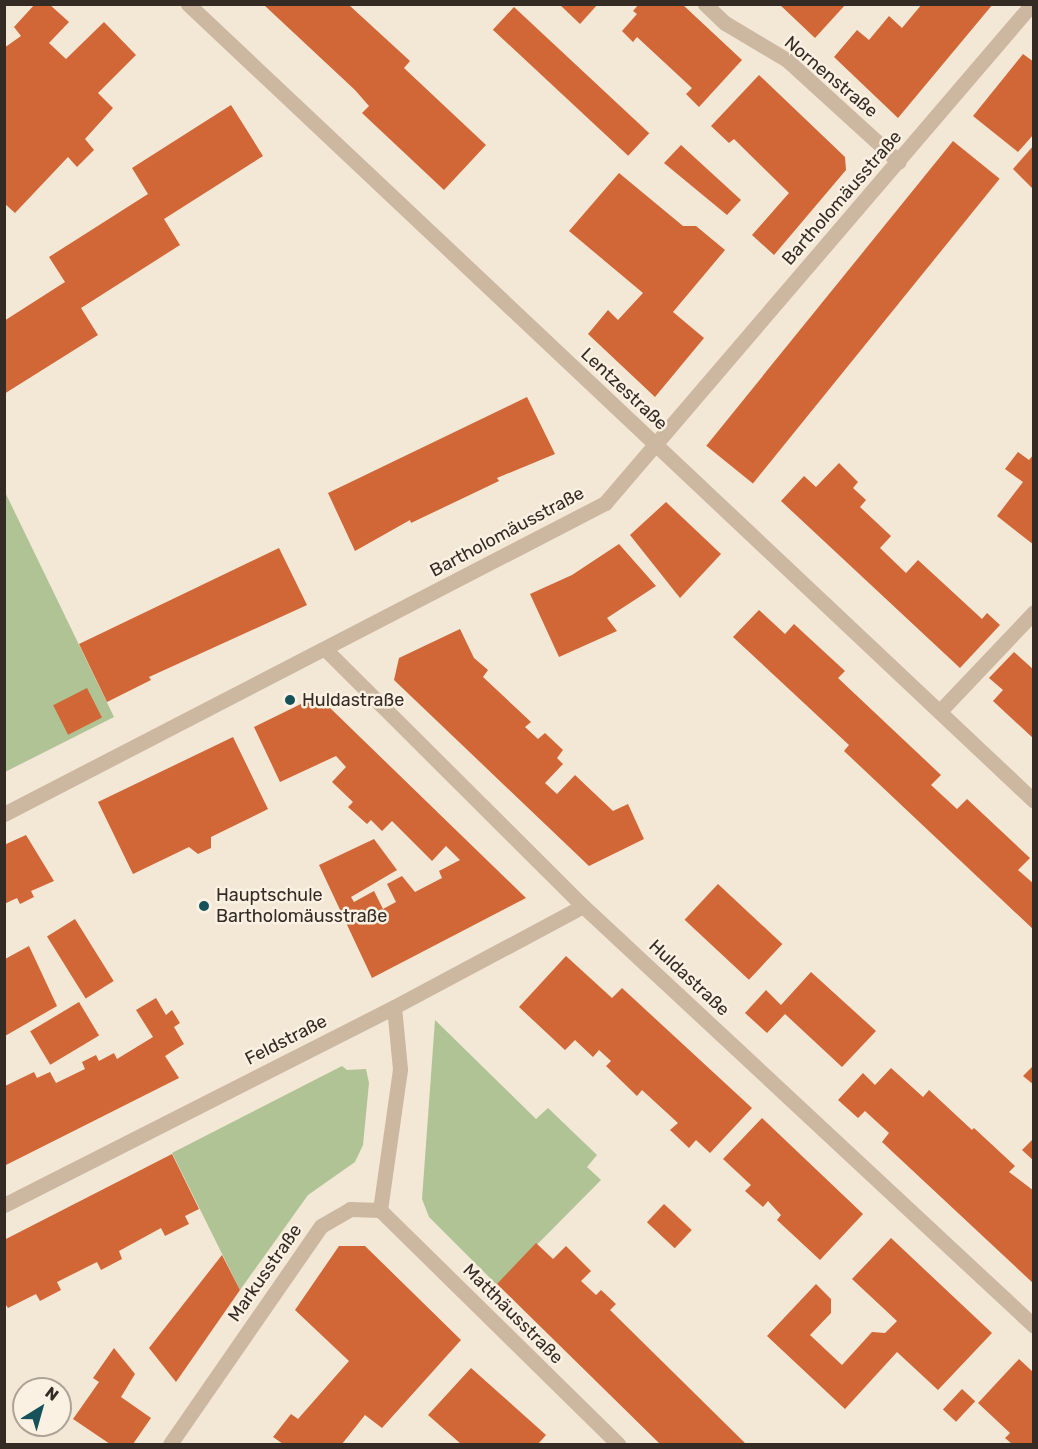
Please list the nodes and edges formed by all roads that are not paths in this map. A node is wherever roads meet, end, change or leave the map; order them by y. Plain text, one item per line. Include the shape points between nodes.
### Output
1 (188, 4) edge
2 (705, 4) edge
3 (1032, 4) edge
4 (899, 162) junction
5 (656, 446) junction
6 (1034, 612) edge
7 (326, 650) junction
8 (940, 711) junction
9 (1034, 801) edge
10 (4, 814) edge
11 (583, 906) junction
12 (393, 1007) junction
13 (4, 1205) edge
14 (380, 1210) junction
15 (1034, 1326) edge
16 (170, 1444) edge
17 (618, 1444) edge

1 - 5 street, Lentzestraße
2 - 4 street, Nornenstraße via 725,23 787,60
3 - 4 street, Bartholomäusstraße
4 - 5 street, Bartholomäusstraße
5 - 7 street, Bartholomäusstraße via 605,503
5 - 8 street, Lentzestraße
6 - 8 street
7 - 10 street, Bartholomäusstraße
7 - 11 street, Huldastraße
8 - 9 street, Lentzestraße
11 - 12 street, Feldstraße
11 - 15 street, Huldastraße
12 - 13 street, Feldstraße
12 - 14 street via 400,1069
14 - 16 street, Markusstraße via 350,1209 321,1226
14 - 17 street, Matthäusstraße

